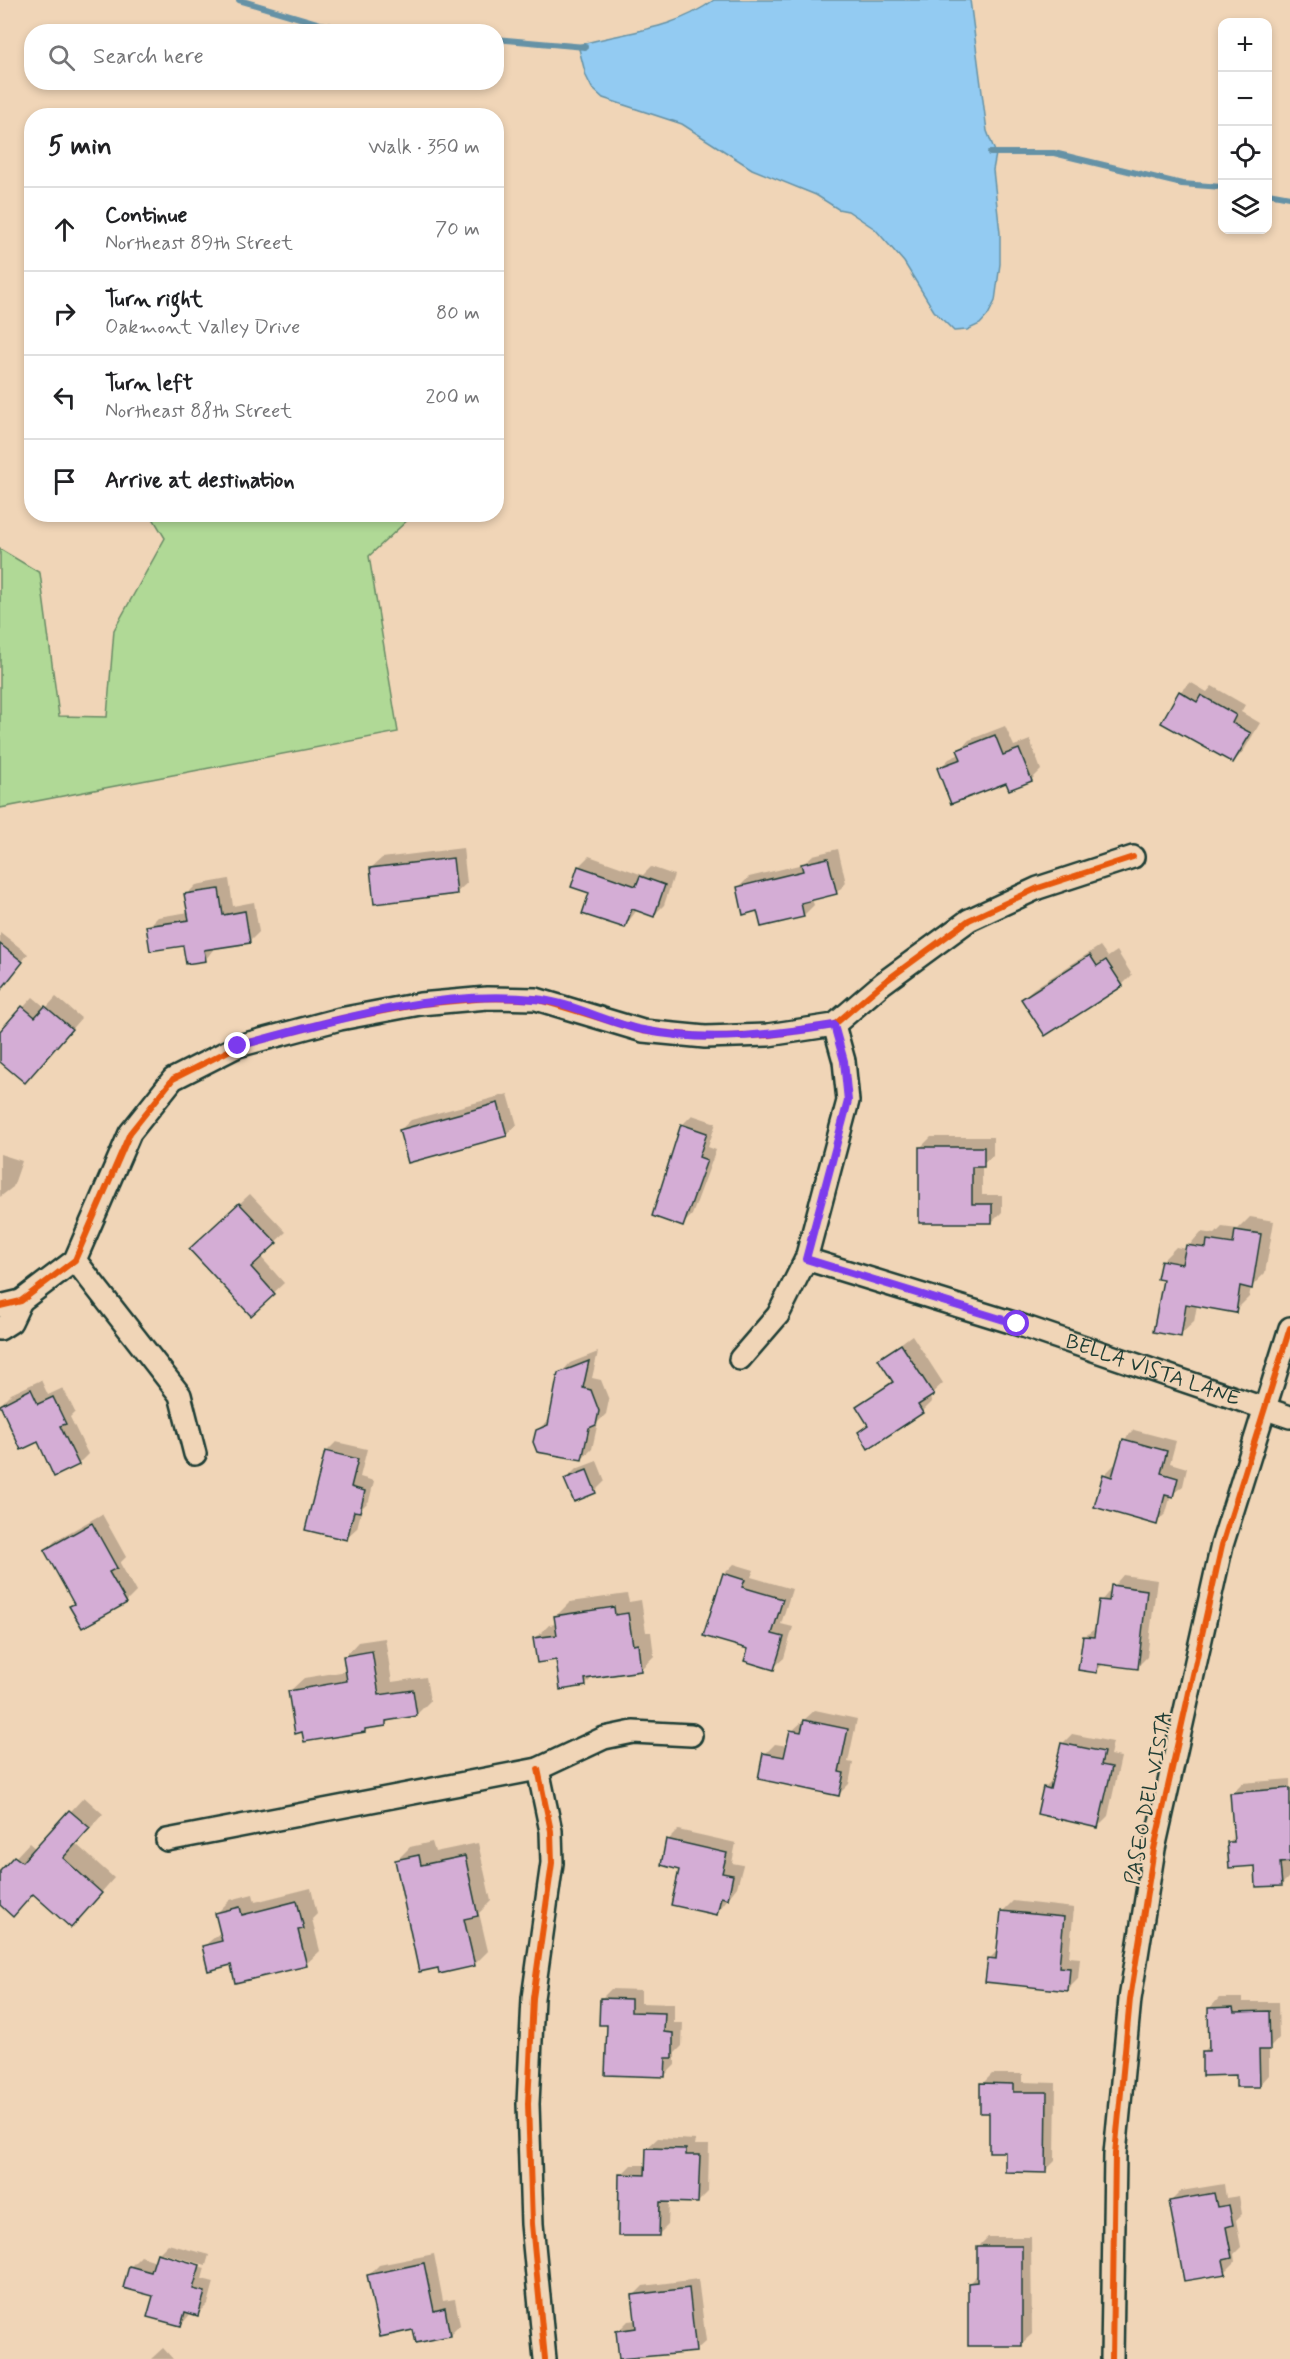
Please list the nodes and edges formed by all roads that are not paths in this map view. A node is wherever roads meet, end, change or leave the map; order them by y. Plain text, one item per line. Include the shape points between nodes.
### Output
1 (1133, 857) dead end
2 (834, 1025) junction
3 (806, 1259) junction
4 (75, 1260) junction
5 (21, 1300) junction
6 (0, 1306) edge
7 (1290, 1328) edge
8 (0, 1329) edge
9 (740, 1359) dead end
10 (1263, 1408) junction
11 (1290, 1417) edge
12 (195, 1454) dead end
13 (691, 1736) dead end
14 (538, 1769) junction
15 (167, 1840) dead end
16 (545, 2359) edge
17 (1112, 2359) edge

1 - 2 street via 1038,888 969,920
2 - 3 street via 844,1061 848,1101
2 - 4 street via 768,1035 705,1037 643,1030 536,999 487,998 420,1004 340,1019 238,1046 174,1080 130,1133
3 - 9 street via 778,1315
3 - 10 street, BELLA VISTA LANE via 1017,1324
4 - 5 street
4 - 12 street via 180,1395
5 - 6 street
5 - 8 street via 11,1322
7 - 10 street, PASEO DEL VISTA
10 - 11 street, BELLA VISTA LANE
10 - 17 street, PASEO DEL VISTA via 1222,1545 1152,1860 1130,2000 1115,2154
13 - 14 street via 633,1732 604,1738
14 - 15 street
14 - 16 street via 551,1831 552,1863 533,1998 528,2104 532,2224

